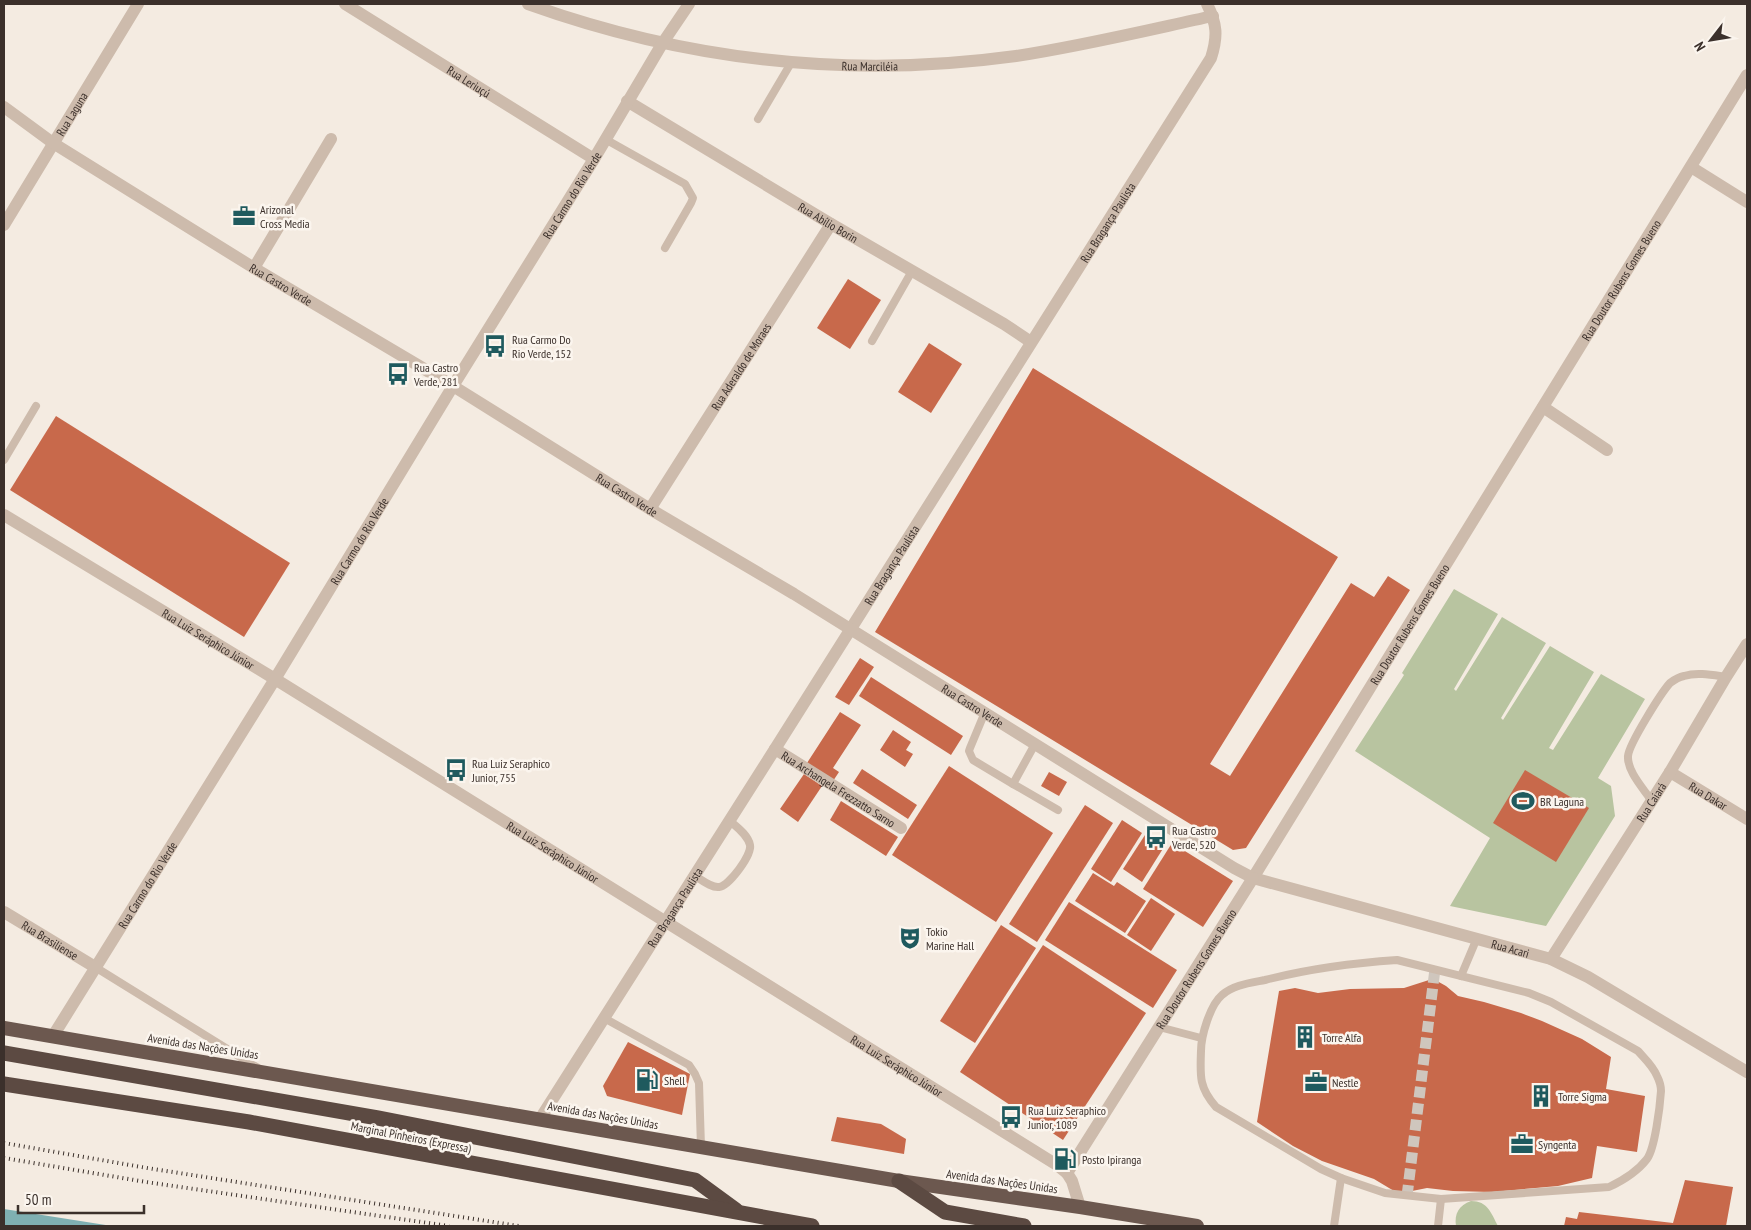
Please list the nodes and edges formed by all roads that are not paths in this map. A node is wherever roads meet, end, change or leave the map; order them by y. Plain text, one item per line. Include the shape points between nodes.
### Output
1 (138, 4) edge
2 (344, 4) edge
3 (528, 4) edge
4 (689, 4) edge
5 (1207, 4) edge
6 (1213, 16) junction
7 (662, 44) junction
8 (791, 63) junction
9 (1747, 75) edge
10 (627, 101) junction
11 (4, 107) edge
12 (758, 119) dead end
13 (331, 138) dead end
14 (605, 139) junction
15 (53, 143) junction
16 (594, 159) junction
17 (1691, 167) junction
18 (1747, 202) edge
19 (831, 224) junction
20 (4, 225) edge
21 (665, 248) dead end
22 (254, 268) junction
23 (912, 272) junction
24 (872, 341) dead end
25 (1031, 342) junction
26 (453, 386) junction
27 (36, 406) dead end
28 (1544, 407) junction
29 (1607, 450) dead end
30 (4, 460) edge
31 (650, 509) junction
32 (4, 515) edge
33 (851, 629) junction
34 (1747, 644) edge
35 (1726, 677) junction
36 (275, 679) junction
37 (985, 712) junction
38 (1035, 744) junction
39 (775, 749) junction
40 (1670, 772) junction
41 (1013, 784) junction
42 (1651, 800) junction
43 (1058, 810) dead end
44 (1747, 819) edge
45 (730, 821) junction
46 (900, 828) dead end
47 (694, 876) junction
48 (1253, 878) junction
49 (4, 912) edge
50 (666, 922) junction
51 (1477, 938) junction
52 (1551, 959) junction
53 (96, 967) junction
54 (1461, 976) junction
55 (604, 1018) junction
56 (1159, 1027) junction
57 (4, 1028) edge
58 (53, 1036) junction
59 (1201, 1038) junction
60 (4, 1053) edge
61 (264, 1072) junction
62 (1747, 1072) edge
63 (4, 1084) edge
64 (540, 1119) junction
65 (700, 1147) junction
66 (1067, 1173) junction
67 (1341, 1178) junction
68 (899, 1181) junction
69 (1441, 1199) junction
70 (1080, 1207) junction
71 (738, 1212) junction
72 (812, 1226) edge
73 (1024, 1226) edge
74 (1197, 1226) edge
75 (1334, 1226) edge
76 (1438, 1226) edge

1 - 15 street, Rua Laguna
2 - 16 street, Rua Leriuçú
3 - 7 street, Rua Marciléia
4 - 7 street, Rua Carmo do Rio Verde
5 - 6 street, Rua Bragança Paulista
6 - 8 street, Rua Marciléia via 991,59 898,65
6 - 25 street, Rua Bragança Paulista via 1216,44 1211,58
7 - 8 street, Rua Marciléia
7 - 10 street, Rua Carmo do Rio Verde
8 - 12 lane
9 - 17 street, Rua Doutor Rubens Gomes Bueno
10 - 14 street, Rua Carmo do Rio Verde
10 - 19 street, Rua Abílio Borin
11 - 15 street, Rua Castro Verde
13 - 22 street
14 - 16 street, Rua Carmo do Rio Verde
14 - 21 lane via 689,188 693,198 691,203
15 - 20 street, Rua Laguna
15 - 22 street, Rua Castro Verde
16 - 26 street, Rua Carmo do Rio Verde
17 - 18 street
17 - 28 street, Rua Doutor Rubens Gomes Bueno
19 - 23 street, Rua Abílio Borin
19 - 31 street, Rua Aderaldo de Moraes
22 - 26 street, Rua Castro Verde
23 - 24 lane
23 - 25 street, Rua Abílio Borin
25 - 33 street, Rua Bragança Paulista
26 - 31 street, Rua Castro Verde
26 - 36 street, Rua Carmo do Rio Verde
27 - 30 lane
28 - 29 street
28 - 48 street, Rua Doutor Rubens Gomes Bueno
31 - 33 street, Rua Castro Verde
32 - 36 street, Rua Luiz Seráphico Júnior
33 - 37 street, Rua Castro Verde
33 - 39 street, Rua Bragança Paulista
34 - 35 street, Rua Caiará
35 - 40 street, Rua Caiará
35 - 42 lane via 1698,674 1676,679 1663,693 1633,742 1629,763
36 - 50 street, Rua Luiz Seráphico Júnior
36 - 53 street, Rua Carmo do Rio Verde
37 - 38 street, Rua Castro Verde
37 - 41 lane via 970,754 973,760
38 - 41 lane
38 - 48 street, Rua Castro Verde
39 - 45 street, Rua Bragança Paulista
39 - 46 street, Rua Archangela Frezzatto Sarno
40 - 42 street, Rua Caiará
40 - 44 street, Rua Dakar
41 - 43 lane
42 - 52 street, Rua Caiará
45 - 47 street, Rua Bragança Paulista
45 - 47 lane via 746,836 749,853 722,887 714,888
47 - 50 street, Rua Bragança Paulista
48 - 51 street, Rua Acari
48 - 56 street, Rua Doutor Rubens Gomes Bueno
49 - 53 street, Rua Brasiliense
50 - 55 street, Rua Bragança Paulista
50 - 66 street, Rua Luiz Seráphico Júnior
51 - 52 street, Rua Acari
51 - 54 lane
52 - 62 street, Rua Acari via 1588,977
53 - 58 street, Rua Carmo do Rio Verde
53 - 61 lane
54 - 59 lane via 1396,960 1300,971 1234,987 1220,996
54 - 69 lane via 1551,1002 1638,1051 1658,1076 1661,1089 1654,1142 1648,1157 1624,1180 1609,1187
55 - 64 street, Rua Bragança Paulista
55 - 65 lane via 692,1069 699,1084
56 - 59 lane
56 - 66 street, Rua Doutor Rubens Gomes Bueno
57 - 58 highway, Avenida das Nações Unidas
58 - 61 highway, Avenida das Nações Unidas
59 - 67 lane via 1200,1079 1216,1107
60 - 71 highway via 378,1118 695,1180
61 - 64 highway, Avenida das Nações Unidas
63 - 71 highway, Marginal Pinheiros (Expressa) via 249,1122
64 - 65 highway, Avenida das Nações Unidas
65 - 68 highway, Avenida das Nações Unidas
66 - 70 street
67 - 69 lane via 1385,1193
67 - 75 lane
68 - 70 highway, Avenida das Nações Unidas
68 - 73 highway via 945,1212
69 - 76 lane
70 - 74 highway, Avenida das Nações Unidas
71 - 72 highway, Marginal Pinheiros (Expressa)

